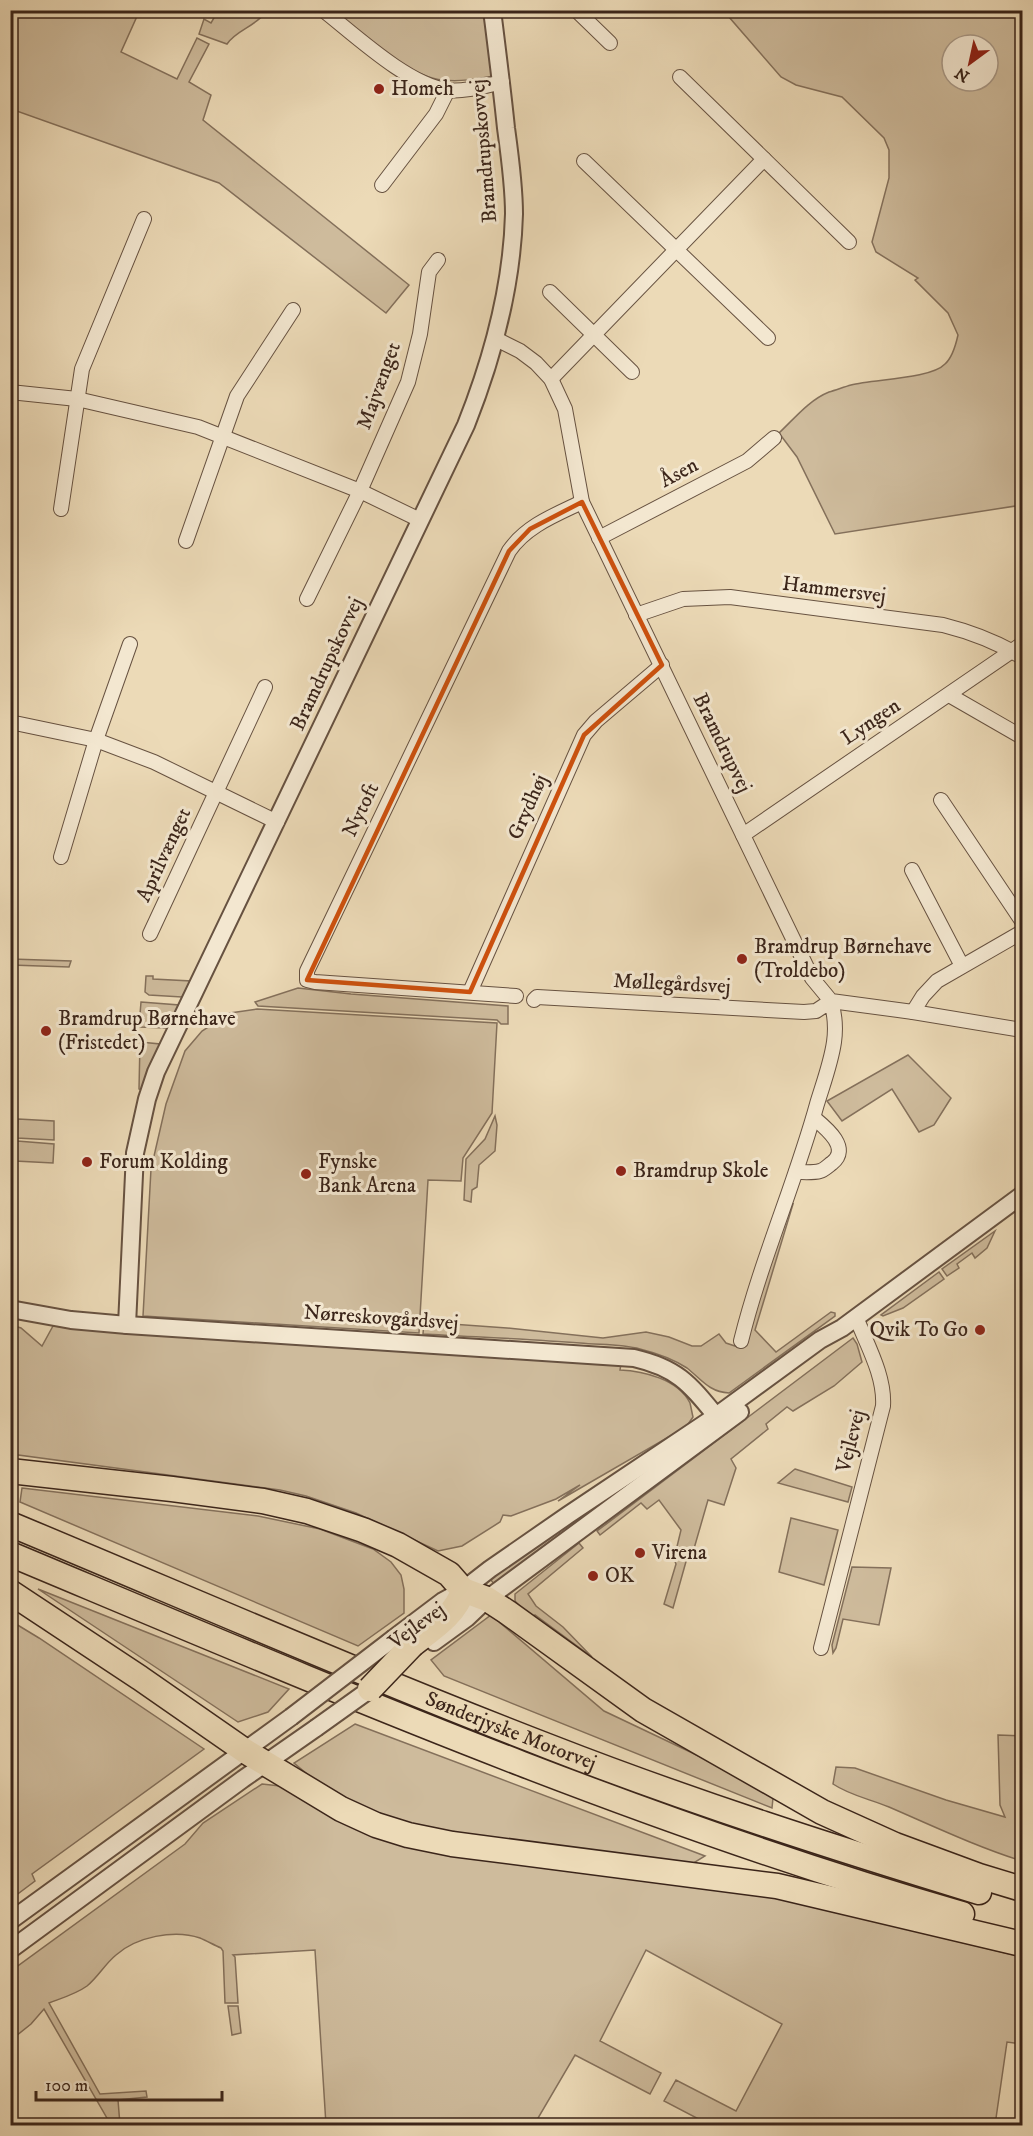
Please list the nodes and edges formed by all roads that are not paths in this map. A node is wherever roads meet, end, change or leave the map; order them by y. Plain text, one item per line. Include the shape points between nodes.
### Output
1 (323, 10) edge
2 (492, 10) edge
3 (576, 10) edge
4 (610, 43) dead end
5 (680, 77) dead end
6 (502, 82) junction
7 (448, 90) junction
8 (764, 159) junction
9 (584, 161) dead end
10 (382, 185) dead end
11 (144, 219) dead end
12 (849, 242) dead end
13 (676, 250) junction
14 (438, 260) dead end
15 (550, 292) dead end
16 (293, 310) dead end
17 (593, 334) junction
18 (768, 338) dead end
19 (496, 339) junction
20 (632, 372) dead end
21 (551, 379) junction
22 (10, 393) edge
23 (77, 399) junction
24 (224, 436) junction
25 (774, 438) dead end
26 (360, 491) junction
27 (582, 502) junction
28 (61, 509) dead end
29 (420, 520) junction
30 (599, 538) junction
31 (186, 541) dead end
32 (307, 599) dead end
33 (636, 615) junction
34 (130, 644) dead end
35 (1019, 651) edge
36 (662, 665) junction
37 (265, 687) dead end
38 (949, 694) junction
39 (10, 722) edge
40 (1023, 737) edge
41 (96, 740) junction
42 (216, 793) junction
43 (941, 800) dead end
44 (276, 822) junction
45 (743, 835) junction
46 (61, 858) dead end
47 (912, 870) dead end
48 (1023, 921) edge
49 (1023, 932) edge
50 (150, 934) dead end
51 (962, 966) junction
52 (470, 992) junction
53 (516, 996) dead end
54 (534, 1000) dead end
55 (831, 1001) junction
56 (913, 1012) junction
57 (1023, 1030) edge
58 (814, 1118) junction
59 (796, 1172) junction
60 (1023, 1195) edge
61 (10, 1309) edge
62 (856, 1317) junction
63 (127, 1325) junction
64 (741, 1341) dead end
65 (720, 1420) junction
66 (10, 1471) edge
67 (10, 1524) edge
68 (10, 1554) edge
69 (463, 1590) junction
70 (10, 1592) edge
71 (488, 1599) junction
72 (410, 1644) junction
73 (820, 1648) dead end
74 (370, 1689) joint
75 (245, 1751) junction
76 (266, 1764) junction
77 (1023, 1889) edge
78 (1023, 1903) edge
79 (10, 1921) edge
80 (1023, 1931) edge
81 (1023, 1944) edge
82 (10, 1950) edge

1 - 7 street via 418,81
2 - 6 street, Bramdrupskovvej
3 - 4 street
5 - 8 street
6 - 7 street
6 - 19 street, Bramdrupskovvej via 514,214 509,274
7 - 10 street via 436,114
8 - 12 street
8 - 13 street
9 - 13 street
11 - 23 street via 82,369
13 - 17 street
13 - 18 street
14 - 26 street, Majvænget via 429,272 408,382
15 - 17 street
16 - 24 street via 237,396
17 - 20 street
17 - 21 street
19 - 21 street, Bramdrupvej via 520,351
19 - 29 street, Bramdrupskovvej via 466,425
21 - 27 street, Bramdrupvej via 565,409
22 - 23 street
23 - 24 street
23 - 28 street
24 - 26 street
24 - 31 street
25 - 30 street, Åsen via 747,461
26 - 29 street
26 - 32 street, Majvænget
27 - 30 street, Bramdrupvej
27 - 52 street, Nytoft via 530,529 509,551 307,971 307,980 315,982
29 - 44 street, Bramdrupskovvej
30 - 33 street, Bramdrupvej
33 - 35 street, Hammersvej via 683,599 730,597 943,625
33 - 36 street, Bramdrupvej
34 - 41 street
35 - 38 street, Lyngen
36 - 45 street, Bramdrupvej
36 - 52 street, Grydhøj via 584,735
37 - 42 street, Aprilvænget
38 - 40 street
38 - 45 street, Lyngen
39 - 41 street, Aprilvænget
41 - 42 street, Aprilvænget via 154,762
41 - 46 street
42 - 44 street, Aprilvænget
42 - 50 street, Aprilvænget
43 - 48 street
44 - 63 street, Bramdrupskovvej via 172,1037 147,1099 135,1153
45 - 55 street, Bramdrupvej via 812,978
47 - 51 street
49 - 51 street
51 - 56 street via 937,981
52 - 53 street, Nytoft
54 - 55 street, Møllegårdsvej via 804,1012 816,1011
55 - 56 street
55 - 58 street via 834,1043
56 - 57 street
58 - 59 street
58 - 59 street via 839,1145 839,1154 820,1171
59 - 64 street via 750,1303
60 - 62 street, Vejlevej
61 - 63 street, Nørreskovgårdsvej
62 - 65 street, Vejlevej via 819,1340
62 - 73 street, Vejlevej via 881,1383 884,1406
63 - 65 street, Nørreskovgårdsvej via 634,1358 682,1378
65 - 69 street, Vejlevej via 539,1535
65 - 71 street, Vejlevej
66 - 69 highway via 184,1490 307,1511 398,1545 449,1574
67 - 78 highway, Sønderjyske Motorvej via 550,1748 793,1835
68 - 80 highway, Sønderjyske Motorvej via 375,1707 621,1802 798,1864
69 - 71 highway
69 - 72 highway via 453,1612
70 - 75 highway
71 - 72 street, Vejlevej via 467,1618
71 - 77 highway via 643,1710 822,1812 895,1845
72 - 74 highway, bridge
72 - 75 street, Vejlevej, bridge via 291,1717
74 - 76 street, bridge
75 - 76 highway
75 - 79 street, Vejlevej
76 - 81 highway via 341,1809 408,1835 777,1886
76 - 82 street

